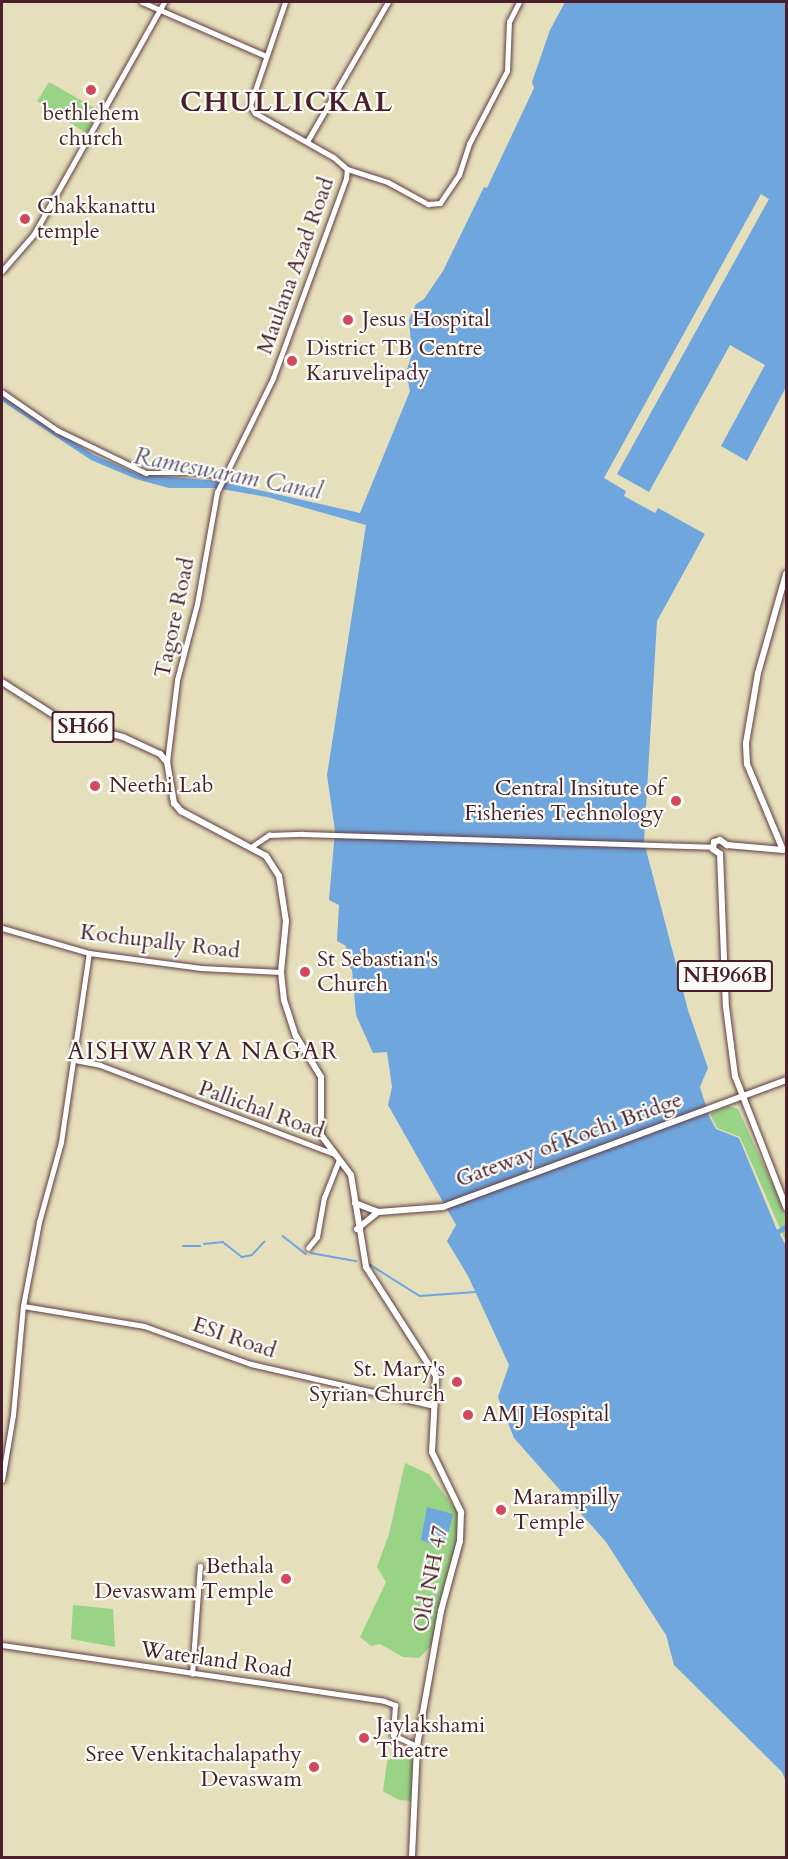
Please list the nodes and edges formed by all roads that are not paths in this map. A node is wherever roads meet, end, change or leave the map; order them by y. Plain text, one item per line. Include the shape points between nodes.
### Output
1 (142, 2) edge
2 (164, 2) edge
3 (285, 2) edge
4 (387, 2) edge
5 (519, 2) edge
6 (159, 10) junction
7 (264, 55) junction
8 (308, 140) junction
9 (347, 169) junction
10 (2, 271) edge
11 (2, 392) edge
12 (224, 480) junction
13 (786, 574) edge
14 (2, 682) edge
15 (167, 762) junction
16 (727, 845) junction
17 (251, 847) junction
18 (712, 847) junction
19 (785, 851) edge
20 (720, 854) junction
21 (2, 928) edge
22 (89, 953) junction
23 (281, 972) junction
24 (75, 1060) junction
25 (786, 1080) edge
26 (741, 1098) junction
27 (334, 1154) junction
28 (339, 1160) junction
29 (355, 1203) junction
30 (786, 1207) edge
31 (378, 1212) junction
32 (356, 1216) junction
33 (357, 1229) junction
34 (308, 1248) dead end
35 (23, 1306) junction
36 (434, 1406) junction
37 (2, 1480) edge
38 (200, 1566) dead end
39 (2, 1645) edge
40 (192, 1674) junction
41 (417, 1746) junction
42 (412, 1857) edge

1 - 6 street
2 - 6 street
3 - 7 main road, Maulana Azad Road
4 - 8 street
5 - 9 street via 509,22 507,71 469,144 459,175 440,203 418,200 388,182
6 - 7 street
6 - 10 street via 34,234
7 - 8 main road, Maulana Azad Road via 249,102 252,109
8 - 9 main road, Maulana Azad Road
9 - 12 main road, Maulana Azad Road via 316,266 273,378
11 - 12 street via 57,430 146,473 207,473
12 - 15 main road, Tagore Road via 218,491 197,604 177,680
13 - 19 main road via 758,673 746,743 747,764
14 - 15 main road, SH66 via 56,718 123,737 153,750
15 - 17 main road, Old NH 47 via 168,786 181,811
16 - 18 main road via 718,840
16 - 19 main road
16 - 20 main road
17 - 18 street via 269,835 303,834
17 - 23 main road, Old NH 47 via 276,868 282,886 286,939
18 - 20 main road
20 - 26 main road, NH966B via 729,1040
21 - 22 main road, Kochupally Road
22 - 23 main road, Kochupally Road via 201,968
22 - 24 main road
23 - 27 main road, Old NH 47 via 288,1018 321,1077 321,1135
24 - 27 main road, Pallichal Road via 100,1065
24 - 35 main road via 61,1142 39,1221
25 - 26 main road
26 - 30 main road, NH966B
26 - 31 main road, Gateway of Kochi Bridge via 424,1211
27 - 28 main road, Old NH 47
28 - 29 main road, Old NH 47 via 351,1175
28 - 34 street via 324,1198 317,1237
29 - 31 main road
29 - 32 main road, Old NH 47
31 - 32 main road
31 - 33 main road
32 - 33 main road, Old NH 47
33 - 36 main road, Old NH 47 via 366,1267 379,1292 431,1364 436,1376
35 - 36 main road, ESI Road via 144,1326 251,1364
35 - 37 main road via 13,1415
36 - 41 main road, Old NH 47 via 432,1452 435,1465 460,1506 460,1540 441,1611
38 - 40 street
39 - 40 main road, Waterland Road
40 - 41 main road, Waterland Road via 392,1703 393,1736
41 - 42 main road, Old NH 47

